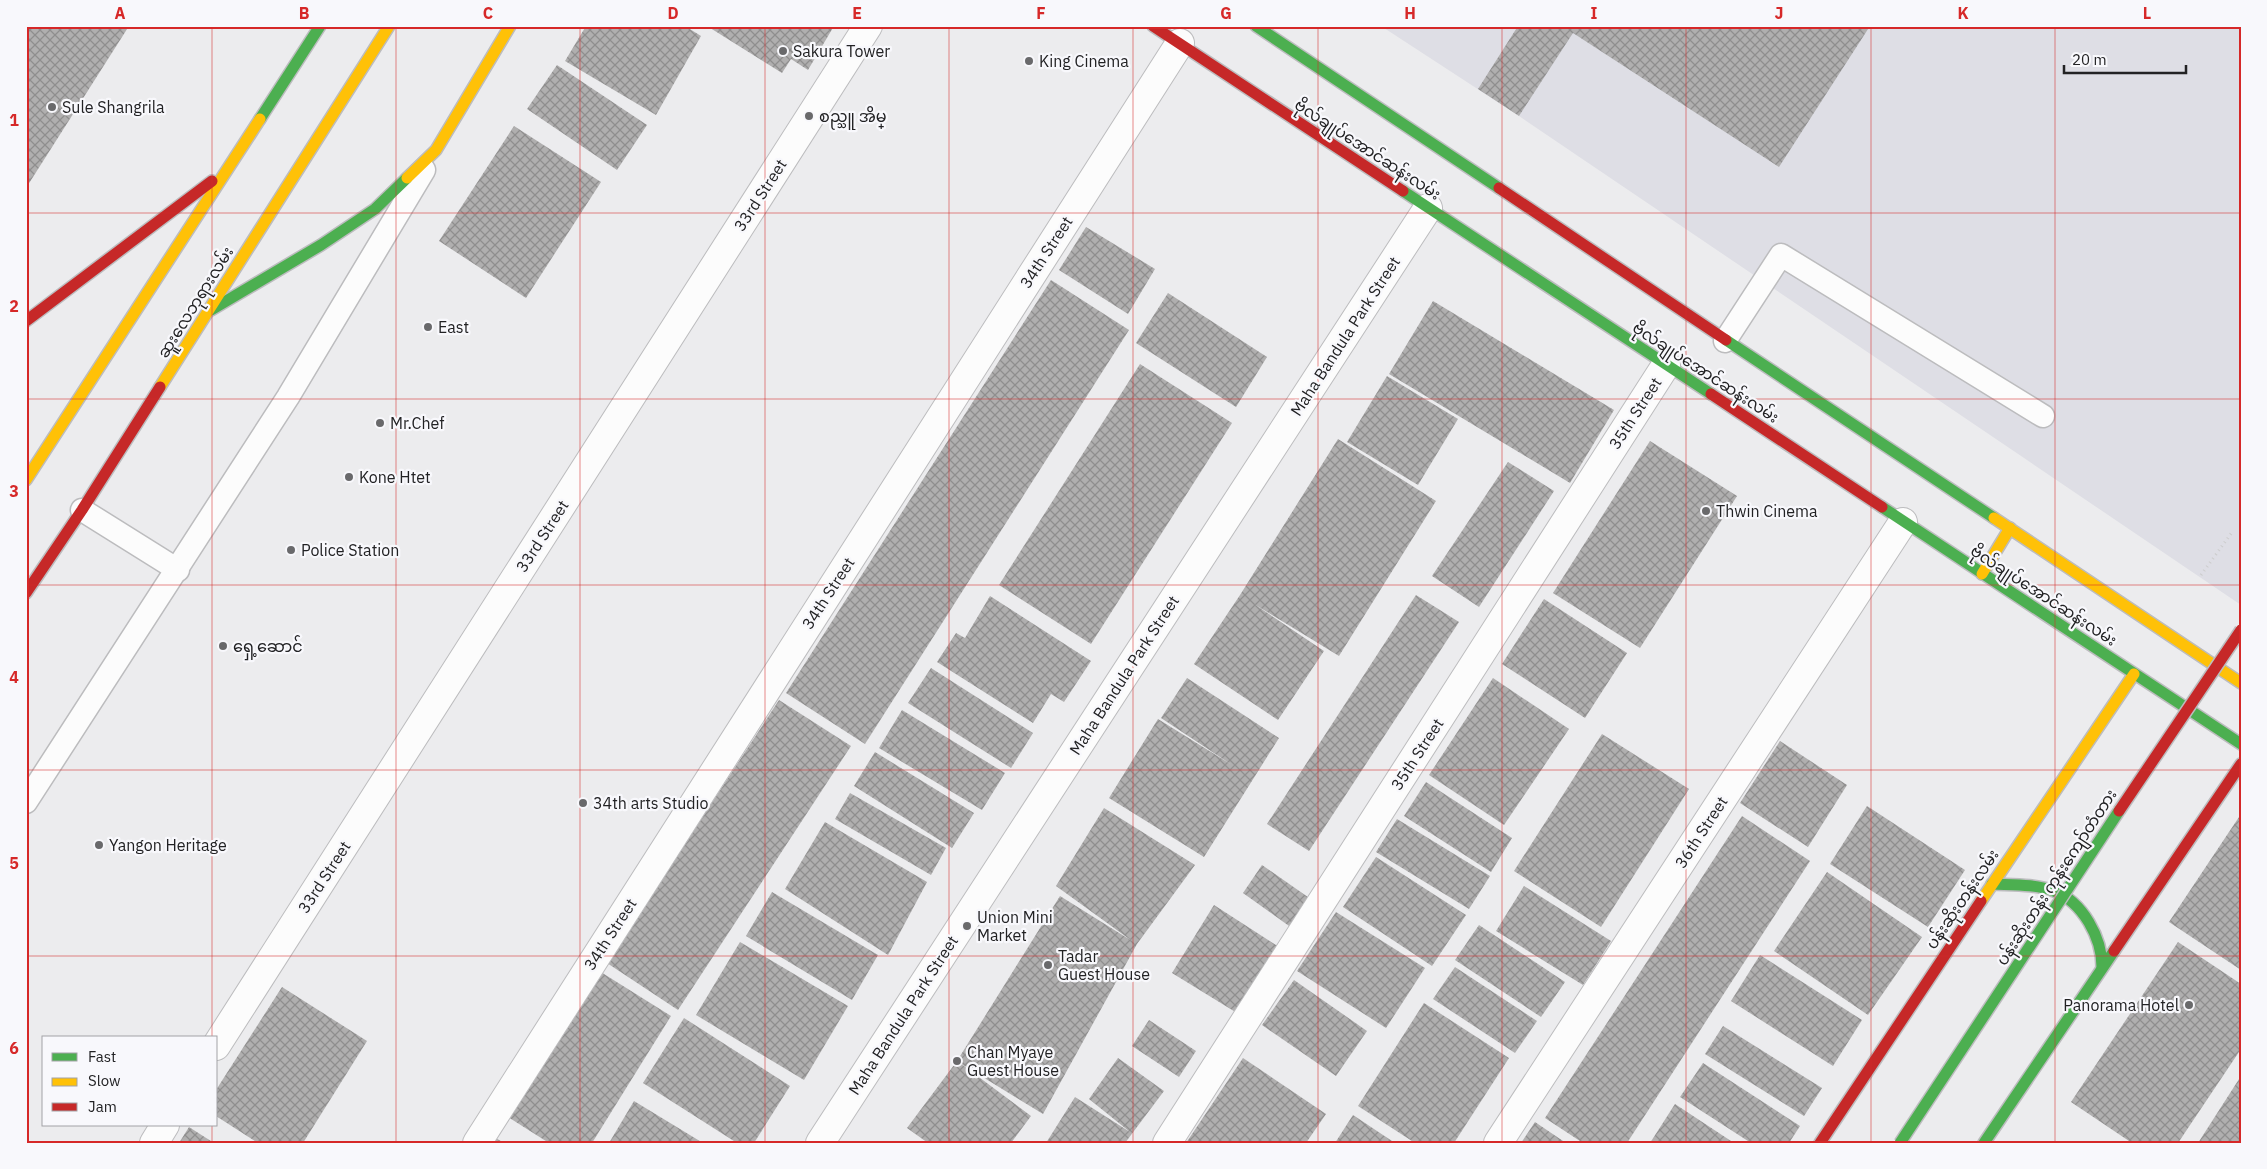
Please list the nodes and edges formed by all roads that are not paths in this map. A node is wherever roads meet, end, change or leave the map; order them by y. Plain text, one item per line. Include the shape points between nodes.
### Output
1 (320, 26) edge
2 (389, 26) edge
3 (510, 26) edge
4 (868, 26) edge
5 (1153, 26) edge
6 (1256, 26) edge
7 (1180, 44) junction
8 (436, 150) junction
9 (225, 171) junction
10 (1428, 208) junction
11 (208, 312) junction
12 (26, 322) edge
13 (1725, 340) junction
14 (1666, 365) junction
15 (2043, 416) dead end
16 (26, 480) edge
17 (82, 510) junction
18 (1903, 522) junction
19 (2010, 528) junction
20 (178, 570) junction
21 (1982, 574) junction
22 (26, 593) edge
23 (2241, 630) edge
24 (2134, 674) junction
25 (2241, 684) edge
26 (2241, 744) edge
27 (2241, 764) edge
28 (26, 802) edge
29 (1992, 884) junction
30 (2102, 967) junction
31 (218, 1043) edge
32 (164, 1126) edge
33 (154, 1143) edge
34 (477, 1143) edge
35 (820, 1143) edge
36 (1167, 1143) edge
37 (1498, 1143) edge
38 (1820, 1143) edge
39 (1900, 1143) edge
40 (1984, 1143) edge

1 - 9 main road
2 - 11 main road, ဆူးလေဘုရားလမ်း
3 - 8 main road
4 - 31 street, 33rd Street
5 - 7 main road, ဗိုလ်ချုပ်အောင်ဆန်းလမ်း
6 - 13 main road
7 - 10 main road, ဗိုလ်ချုပ်အောင်ဆန်းလမ်း
7 - 34 street, 34th Street
8 - 11 main road via 375,209 321,246
8 - 20 lane via 288,397
9 - 12 main road
9 - 16 main road
10 - 14 main road, ဗိုလ်ချုပ်အောင်ဆန်းလမ်း
10 - 35 street, Maha Bandula Park Street
11 - 17 main road, ဆူးလေဘုရားလမ်း
13 - 15 lane via 1781,255
13 - 19 main road via 1969,504
14 - 18 main road, ဗိုလ်ချုပ်အောင်ဆန်းလမ်း
14 - 36 street, 35th Street
17 - 20 lane
17 - 22 main road, ဆူးလေဘုရားလမ်း
18 - 21 main road, ဗိုလ်ချုပ်အောင်ဆန်းလမ်း
18 - 37 street, 36th Street
19 - 21 main road
19 - 25 main road
20 - 28 lane
21 - 24 main road, ဗိုလ်ချုပ်အောင်ဆန်းလမ်း
23 - 39 main road, ပန်းဆိုးတန်း ကုန်းကျော်တံတား, bridge
24 - 26 main road, ဗိုလ်ချုပ်အောင်ဆန်းလမ်း
24 - 29 main road, ပန်းဆိုးတန်းလမ်း
27 - 30 main road
29 - 30 main road via 2056,892 2073,904 2101,948
29 - 38 main road, ပန်းဆိုးတန်းလမ်း
30 - 40 main road
32 - 33 street

